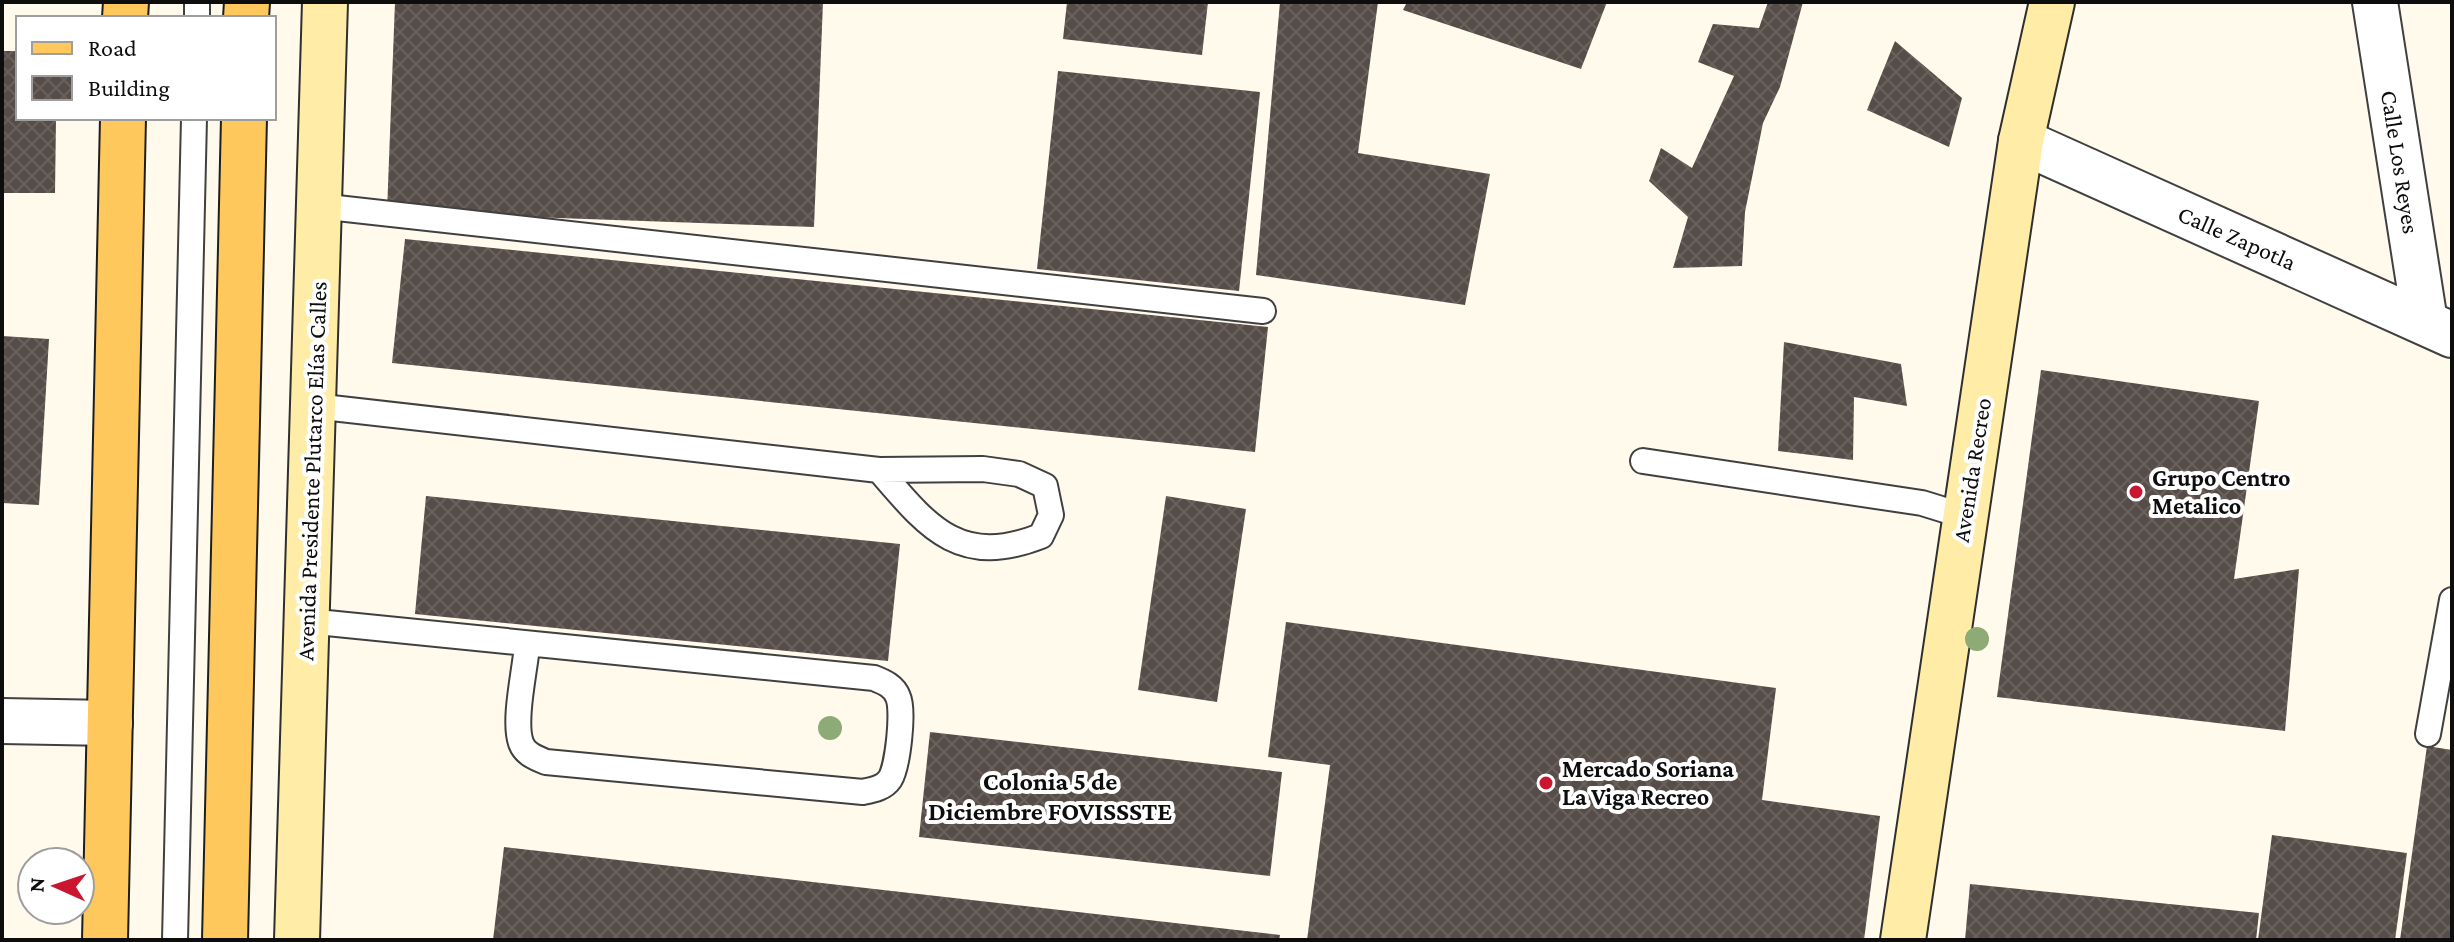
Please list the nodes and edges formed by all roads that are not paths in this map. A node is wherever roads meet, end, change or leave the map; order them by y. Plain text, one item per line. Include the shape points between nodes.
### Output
1 (325, 2) edge
2 (2052, 2) edge
3 (2375, 2) edge
4 (123, 120) edge
5 (194, 120) edge
6 (244, 120) edge
7 (2021, 141) junction
8 (319, 206) junction
9 (1263, 311) dead end
10 (2439, 328) edge
11 (314, 406) junction
12 (1643, 461) dead end
13 (879, 470) junction
14 (1964, 516) junction
15 (2452, 600) edge
16 (307, 621) junction
17 (527, 646) junction
18 (2, 721) edge
19 (110, 723) junction
20 (2428, 734) dead end
21 (105, 940) edge
22 (175, 940) edge
23 (225, 940) edge
24 (297, 940) edge
25 (1903, 940) edge

1 - 8 street, Avenida Presidente Plutarco Elías Calles
2 - 7 street, Avenida Recreo
3 - 10 street, Calle Los Reyes
4 - 19 main road
5 - 22 lane
6 - 23 main road
7 - 10 street, Calle Zapotla
7 - 14 street, Avenida Recreo
8 - 9 lane
8 - 11 street, Avenida Presidente Plutarco Elías Calles
11 - 13 lane
11 - 16 street, Avenida Presidente Plutarco Elías Calles
12 - 14 lane via 1922,503
13 - 13 lane via 1019,474 1045,486 1051,515 1041,536 1017,545 951,540 927,525
14 - 25 street, Avenida Recreo
15 - 20 lane
16 - 17 lane
16 - 24 street, Avenida Presidente Plutarco Elías Calles
17 - 17 lane via 874,678 898,696 901,711 890,780 863,792 546,762 522,744 519,729
18 - 19 street
19 - 21 main road

